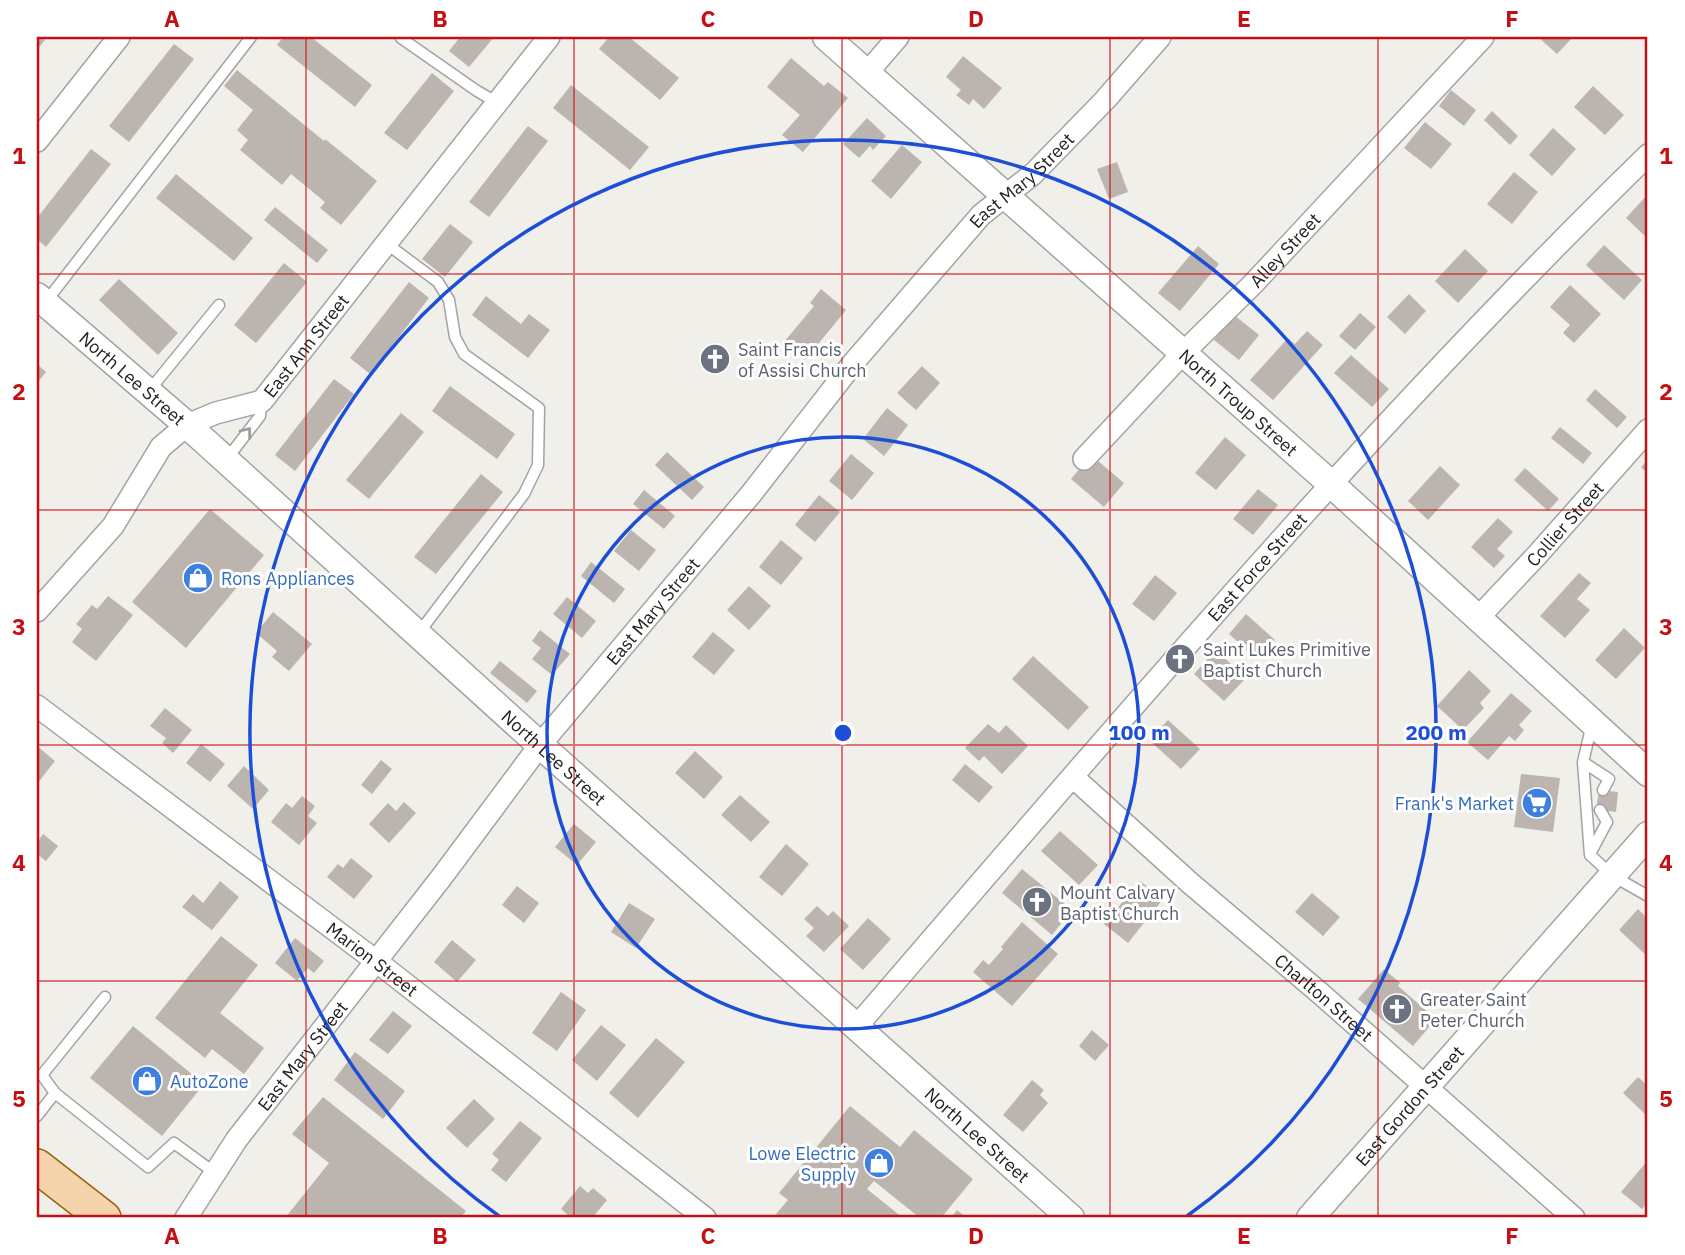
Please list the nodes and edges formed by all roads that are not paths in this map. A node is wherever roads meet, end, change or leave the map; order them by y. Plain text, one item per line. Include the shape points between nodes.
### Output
1 (119, 37) edge
2 (251, 37) edge
3 (549, 37) edge
4 (826, 37) edge
5 (898, 37) edge
6 (1160, 37) edge
7 (1483, 37) edge
8 (401, 38) edge
9 (867, 73) junction
10 (496, 102) junction
11 (37, 141) edge
12 (1648, 155) edge
13 (1004, 195) junction
14 (387, 243) junction
15 (41, 299) edge
16 (219, 305) dead end
17 (1184, 352) junction
18 (148, 392) junction
19 (262, 401) junction
20 (187, 425) junction
21 (1648, 430) edge
22 (1084, 459) dead end
23 (226, 460) junction
24 (1330, 483) junction
25 (37, 611) edge
26 (1478, 618) junction
27 (418, 634) junction
28 (37, 706) edge
29 (1593, 721) junction
30 (540, 745) junction
31 (1583, 762) junction
32 (1648, 773) edge
33 (1073, 778) junction
34 (1609, 779) junction
35 (1602, 790) dead end
36 (1615, 791) dead end
37 (1600, 810) dead end
38 (1648, 835) edge
39 (1590, 855) junction
40 (1613, 876) junction
41 (1648, 896) edge
42 (376, 961) junction
43 (105, 997) dead end
44 (857, 1026) junction
45 (1425, 1087) junction
46 (55, 1093) junction
47 (37, 1116) edge
48 (39, 1173) edge
49 (215, 1173) junction
50 (104, 1218) edge
51 (186, 1218) edge
52 (705, 1218) edge
53 (1071, 1218) edge
54 (1310, 1218) edge
55 (1574, 1218) edge

1 - 11 street
2 - 15 lane
3 - 10 street, East Ann Street
4 - 9 street, North Troup Street
5 - 9 street
6 - 13 street, East Mary Street via 1042,165
7 - 17 street, Alley Street
8 - 10 lane
9 - 13 street, North Troup Street
10 - 14 street, East Ann Street
12 - 24 street, East Force Street
13 - 17 street, North Troup Street
13 - 30 street, East Mary Street via 981,215 854,362 751,494
14 - 19 street, East Ann Street
14 - 27 lane via 438,282 449,300 455,337 464,354 539,408 538,464 524,494
15 - 18 street, North Lee Street
16 - 18 lane
17 - 22 street, Alley Street
17 - 24 street, North Troup Street
18 - 20 street, North Lee Street
19 - 20 street, East Ann Street
23 -> 19 lane via 260,416
20 - 23 street, North Lee Street
20 - 25 street, East Ann Street via 161,447 113,526
21 - 26 street, Collier Street
23 - 27 street, North Lee Street
24 - 26 street, North Troup Street
24 - 33 street, East Force Street
26 - 29 street, North Troup Street
27 - 30 street, North Lee Street
28 - 42 street, Marion Street
29 - 31 lane
29 - 32 street, North Troup Street
30 - 42 street, East Mary Street
30 - 44 street, North Lee Street
31 - 34 lane
31 - 39 lane
33 - 44 street, East Force Street
33 - 45 street, Charlton Street
34 - 35 lane
34 - 36 lane
37 - 39 lane via 1609,817
38 - 40 street, East Gordon Street
39 - 40 lane
40 - 41 lane
40 - 45 street, East Gordon Street
42 - 49 street, East Mary Street
42 - 52 street, Marion Street
43 - 46 lane via 42,1075
44 - 53 street, North Lee Street
45 - 54 street, East Gordon Street
45 - 55 street, Charlton Street
46 - 47 lane
46 - 49 lane via 148,1167 174,1143
48 - 50 main road
49 - 51 street, East Mary Street

